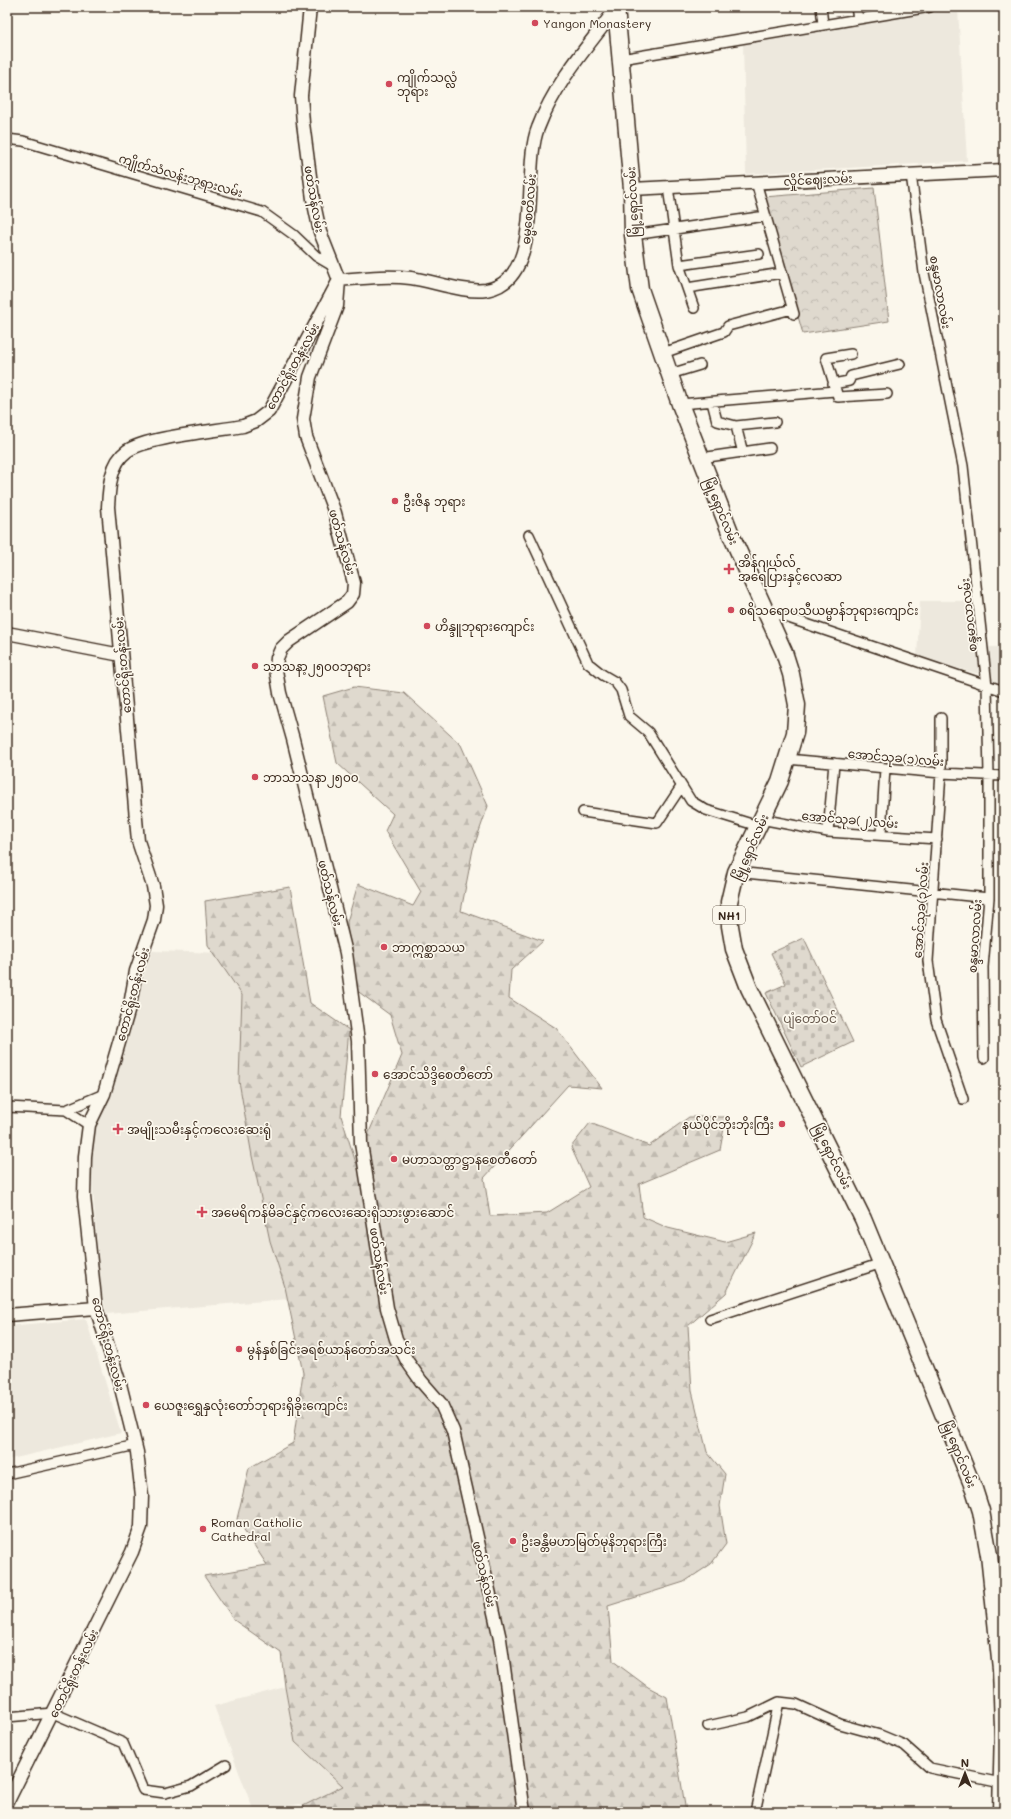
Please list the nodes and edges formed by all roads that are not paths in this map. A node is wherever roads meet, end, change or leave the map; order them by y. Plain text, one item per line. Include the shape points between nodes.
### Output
1 (310, 7) edge
2 (821, 7) edge
3 (856, 7) edge
4 (930, 7) edge
5 (616, 8) edge
6 (899, 9) edge
7 (858, 19) junction
8 (823, 24) junction
9 (621, 59) junction
10 (7, 139) edge
11 (1004, 170) edge
12 (911, 174) junction
13 (756, 182) junction
14 (668, 187) junction
15 (632, 189) junction
16 (766, 216) junction
17 (673, 228) junction
18 (633, 235) junction
19 (759, 254) dead end
20 (679, 265) junction
21 (333, 266) junction
22 (782, 273) junction
23 (339, 280) junction
24 (687, 288) junction
25 (694, 308) dead end
26 (663, 353) junction
27 (851, 354) dead end
28 (900, 364) dead end
29 (700, 365) dead end
30 (670, 374) junction
31 (834, 388) junction
32 (887, 394) dead end
33 (712, 402) junction
34 (680, 404) junction
35 (775, 422) dead end
36 (736, 426) junction
37 (770, 448) dead end
38 (743, 453) junction
39 (701, 458) junction
40 (529, 535) dead end
41 (765, 610) junction
42 (7, 633) edge
43 (121, 655) junction
44 (987, 686) junction
45 (1004, 691) edge
46 (941, 718) dead end
47 (787, 759) junction
48 (834, 763) junction
49 (884, 768) junction
50 (941, 773) junction
51 (990, 775) junction
52 (1004, 776) edge
53 (681, 787) junction
54 (583, 812) dead end
55 (760, 823) junction
56 (828, 832) junction
57 (881, 834) junction
58 (936, 839) junction
59 (736, 872) junction
60 (933, 893) junction
61 (988, 898) junction
62 (984, 1058) dead end
63 (104, 1094) junction
64 (963, 1099) dead end
65 (7, 1107) edge
66 (66, 1110) junction
67 (89, 1125) junction
68 (882, 1263) junction
69 (96, 1308) junction
70 (7, 1315) edge
71 (710, 1319) dead end
72 (136, 1445) junction
73 (7, 1474) edge
74 (779, 1702) junction
75 (54, 1713) junction
76 (7, 1717) edge
77 (708, 1726) dead end
78 (226, 1765) dead end
79 (1001, 1783) junction
80 (7, 1803) edge
81 (524, 1812) edge
82 (755, 1812) edge
83 (1001, 1812) edge

1 - 21 street, ဖတ်သန်လမ်း via 302,96 303,123 320,232
2 - 8 street
3 - 7 street
4 - 6 street
5 - 9 highway, မြို့ရှောင်လမ်း / NH1
5 - 23 street, ဓမ္မစေတီလမ်း via 561,82 537,130 532,161 528,233 522,257 502,284 486,290 411,278
6 - 7 street
7 - 8 street
8 - 9 street
9 - 15 highway, မြို့ရှောင်လမ်း / NH1
10 - 21 street, ကျိုက်သံလန်းဘုရားလမ်း via 23,141 262,212 294,235 316,256
11 - 12 street, လှိုင်ဈေးလမ်း
12 - 13 street, လှိုင်ဈေးလမ်း
12 - 44 street, စန္ဒမာလာလမ်း via 924,273 963,466
13 - 14 street, လှိုင်ဈေးလမ်း
13 - 16 street
14 - 15 street, လှိုင်ဈေးလမ်း
14 - 17 street
15 - 18 highway, မြို့ရှောင်လမ်း / NH1
16 - 17 street
16 - 22 street
17 - 18 street
17 - 20 street
18 - 26 highway, မြို့ရှောင်လမ်း / NH1 via 640,289
19 - 20 street
20 - 24 street
21 - 23 street, ဖတ်သန်လမ်း
22 - 24 street
22 - 26 street via 793,311 728,326 724,332
23 - 43 street, တောင်ရိုးတန်းလမ်း via 269,411 244,426 142,443 126,451 116,464 109,484 108,507
23 - 81 street, ဖတ်သန်လမ်း via 337,306 310,377 303,419 306,436 335,513 354,583 353,594 347,602 281,649 276,670 346,952 358,1041 361,1143 387,1308 396,1339 407,1361 440,1404 453,1431 500,1639
24 - 25 street
26 - 30 highway, မြို့ရှောင်လမ်း / NH1
27 - 31 street via 826,358
28 - 31 street via 851,376 849,381
29 - 30 street
30 - 34 highway, မြို့ရှောင်လမ်း / NH1
31 - 32 street via 841,398
31 - 33 street
33 - 34 street
33 - 36 street via 717,421
34 - 39 highway, မြို့ရှောင်လမ်း / NH1
35 - 36 street
36 - 38 street
37 - 38 street
38 - 39 street
39 - 41 highway, မြို့ရှောင်လမ်း / NH1 via 732,537
40 - 53 street, အောင်သုခ(၂)လမ်း via 588,663 622,690 629,716 648,732
41 - 44 street
41 - 47 highway, မြို့ရှောင်လမ်း / NH1 via 784,652 797,705 796,733
42 - 43 street
43 - 63 street, တောင်ရိုးတန်းလမ်း via 138,841 153,886 156,905 154,920 136,971 130,1004
44 - 45 street
44 - 51 street, စန္ဒမာလာလမ်း
46 - 50 street, အောင်သုခ(၃)လမ်း
47 - 48 street, အောင်သုခ(၁)လမ်း
47 - 55 highway, မြို့ရှောင်လမ်း / NH1
48 - 49 street, အောင်သုခ(၁)လမ်း
48 - 56 street
49 - 50 street, အောင်သုခ(၁)လမ်း
49 - 57 street
50 - 51 street, အောင်သုခ(၁)လမ်း
50 - 58 street, အောင်သုခ(၃)လမ်း
51 - 52 street, အောင်သုခ(၁)လမ်း
51 - 61 street, စန္ဒမာလာလမ်း
53 - 54 street via 657,823
53 - 55 street, အောင်သုခ(၂)လမ်း via 691,801 706,810
55 - 56 street, အောင်သုခ(၂)လမ်း
55 - 59 highway, မြို့ရှောင်လမ်း / NH1
56 - 57 street, အောင်သုခ(၂)လမ်း
57 - 58 street, အောင်သုခ(၂)လမ်း
58 - 60 street, အောင်သုခ(၃)လမ်း
59 - 60 street
59 - 68 highway, မြို့ရှောင်လမ်း / NH1 via 729,902 734,949 750,988
60 - 61 street
60 - 64 street, အောင်သုခ(၃)လမ်း via 928,961 936,1020
61 - 62 street, စန္ဒမာလာလမ်း via 983,967
63 - 66 street
63 - 67 street, တောင်ရိုးတန်းလမ်း
65 - 66 street
66 - 67 street
67 - 69 street, တောင်ရိုးတန်းလမ်း via 84,1197
68 - 71 street
68 - 79 highway, မြို့ရှောင်လမ်း / NH1 via 981,1511 989,1555 1001,1670
69 - 70 street
69 - 72 street, တောင်ရိုးတန်းလမ်း
72 - 73 street
72 - 75 street, တောင်ရိုးတန်းလမ်း via 142,1496 140,1527 132,1552
74 - 77 street via 748,1717
74 - 79 street via 796,1704 840,1724 880,1735 904,1745 930,1768
74 - 82 street
75 - 76 street
75 - 78 street via 123,1743 143,1790 165,1793 191,1786
75 - 80 street, တောင်ရိုးတန်းလမ်း
79 - 83 highway, မြို့ရှောင်လမ်း / NH1

